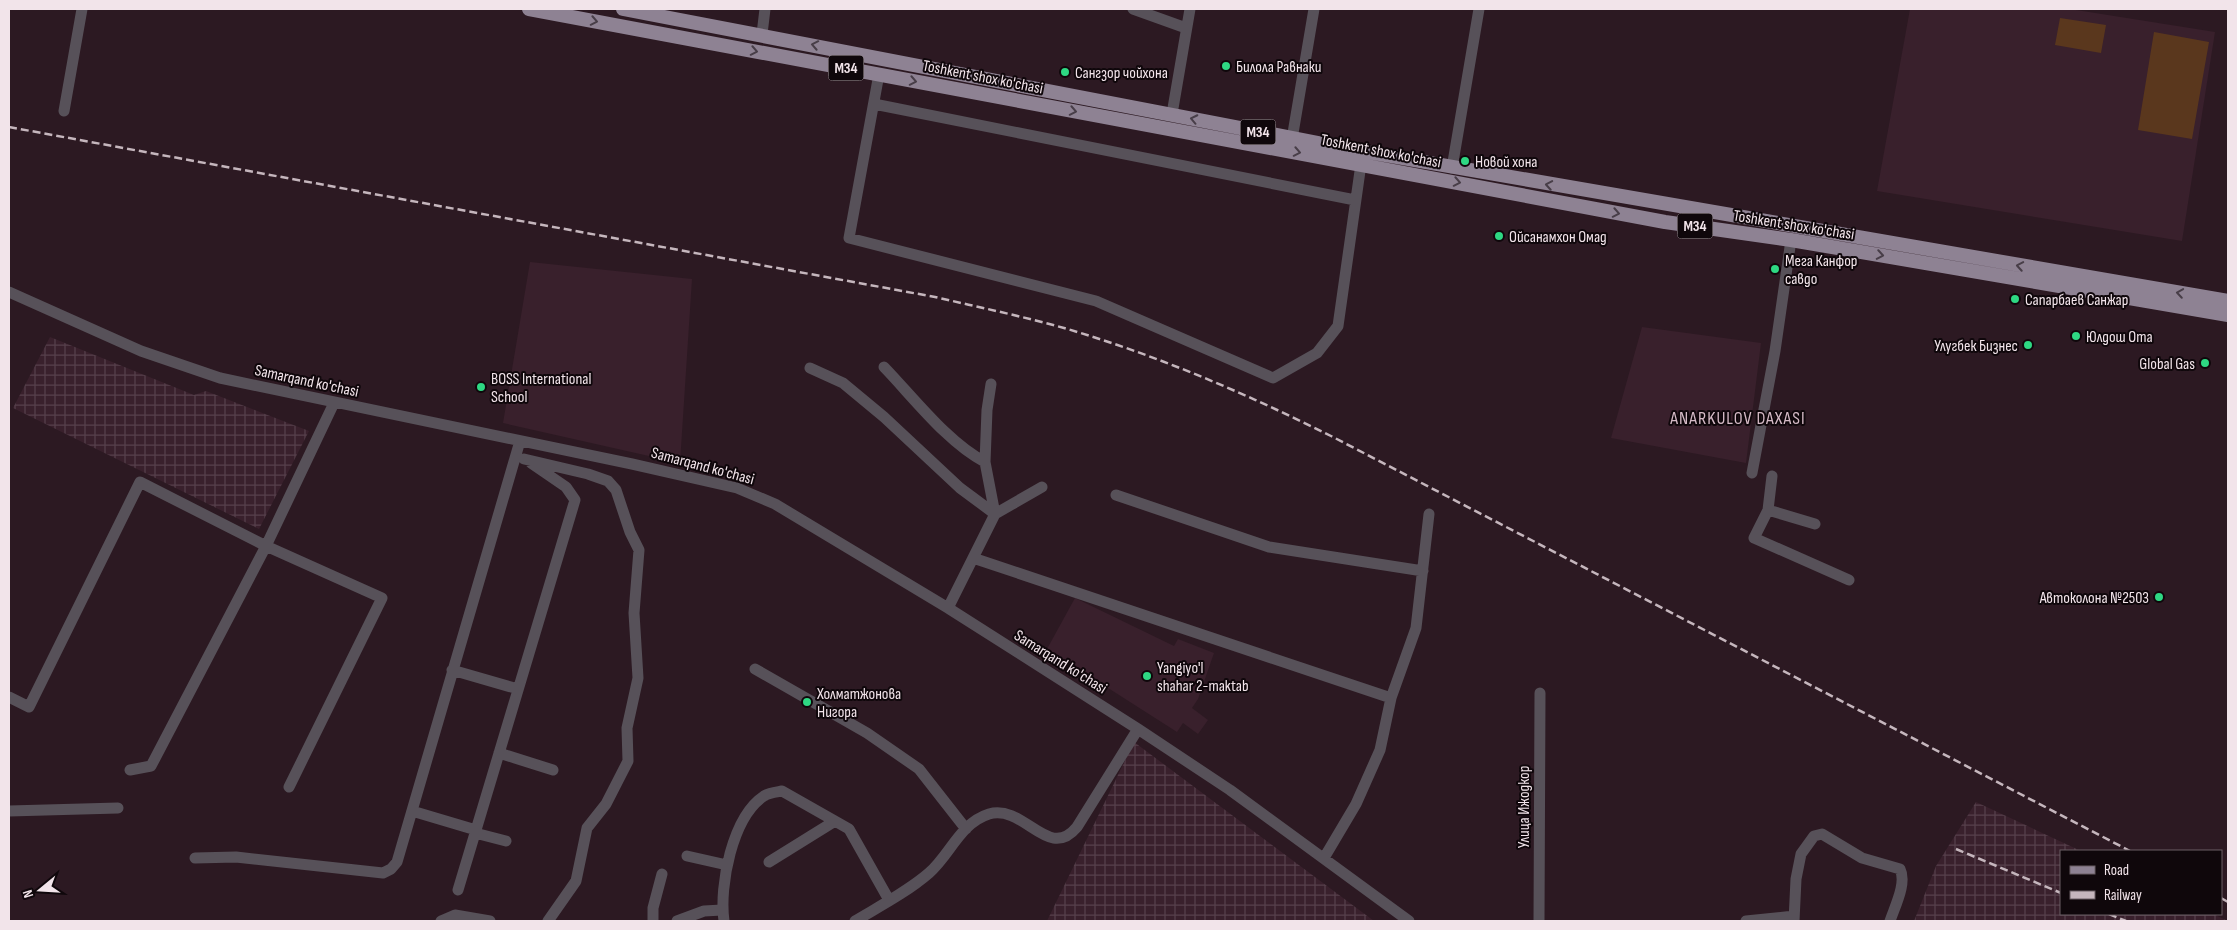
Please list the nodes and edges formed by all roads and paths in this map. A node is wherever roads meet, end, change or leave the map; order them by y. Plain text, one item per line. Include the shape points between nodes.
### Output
1 (82, 9) edge
2 (529, 9) edge
3 (623, 9) edge
4 (765, 9) edge
5 (1134, 9) edge
6 (1190, 9) edge
7 (1314, 9) edge
8 (1479, 9) edge
9 (1186, 28) junction
10 (762, 34) junction
11 (879, 74) junction
12 (874, 104) junction
13 (64, 111) dead end
14 (1172, 114) junction
15 (1221, 132) junction
16 (1292, 139) junction
17 (1361, 164) junction
18 (1452, 168) junction
19 (1356, 200) junction
20 (1791, 240) junction
21 (9, 292) edge
22 (2228, 301) edge
23 (2228, 315) edge
24 (884, 367) dead end
25 (810, 368) dead end
26 (991, 384) dead end
27 (334, 403) junction
28 (520, 441) junction
29 (520, 458) junction
30 (985, 462) junction
31 (1752, 473) dead end
32 (1772, 476) dead end
33 (1042, 488) dead end
34 (1116, 495) dead end
35 (1768, 510) junction
36 (995, 514) junction
37 (1430, 514) dead end
38 (1815, 524) dead end
39 (266, 546) junction
40 (973, 558) junction
41 (1424, 571) junction
42 (1849, 580) dead end
43 (948, 608) junction
44 (755, 668) dead end
45 (452, 670) junction
46 (518, 689) junction
47 (1540, 693) dead end
48 (9, 697) edge
49 (1391, 698) junction
50 (1138, 729) junction
51 (499, 754) junction
52 (130, 770) dead end
53 (553, 770) dead end
54 (289, 787) dead end
55 (118, 808) dead end
56 (412, 811) junction
57 (9, 812) edge
58 (834, 821) junction
59 (966, 829) junction
60 (476, 831) junction
61 (506, 841) dead end
62 (687, 856) dead end
63 (195, 858) dead end
64 (1324, 858) junction
65 (769, 862) dead end
66 (727, 866) junction
67 (662, 874) dead end
68 (458, 890) dead end
69 (888, 900) junction
70 (723, 916) edge
71 (1794, 919) edge
72 (441, 921) edge
73 (490, 921) edge
74 (548, 921) edge
75 (653, 921) edge
76 (677, 921) edge
77 (855, 921) edge
78 (1409, 921) edge
79 (1539, 921) edge
80 (1746, 921) edge
81 (1890, 921) edge

1 - 13 street
2 -> 11 main road, Toshkent shox ko'chasi / M34
3 - 10 main road, Toshkent shox ko'chasi / M34
4 - 10 street
5 - 9 street
6 - 9 street
7 - 16 street
8 - 18 street
9 - 14 street
14 -> 10 main road, Toshkent shox ko'chasi / M34
11 - 12 street
11 -> 15 main road, Toshkent shox ko'chasi / M34
12 - 19 street
12 - 19 street via 849,238 1096,301 1274,378 1317,353 1338,326
15 -> 14 main road, Toshkent shox ko'chasi / M34
15 - 16 main road, Toshkent shox ko'chasi / M34
15 -> 17 main road, Toshkent shox ko'chasi / M34
16 - 18 main road, Toshkent shox ko'chasi / M34
17 - 19 street
17 -> 20 main road, Toshkent shox ko'chasi / M34 via 1665,222
22 -> 18 main road, Toshkent shox ko'chasi / M34
20 -> 23 main road, Toshkent shox ko'chasi / M34
20 - 31 street via 1775,351
21 - 27 street, Samarqand ko'chasi via 171,363 253,386
24 - 30 street via 950,436 970,454
25 - 36 street via 843,383 960,488
26 - 30 street
27 - 28 street, Samarqand ko'chasi
27 - 39 street
28 - 29 street
28 - 43 street, Samarqand ko'chasi via 737,488 794,514
29 - 45 street
29 - 46 street via 566,487 574,500
29 - 74 street via 608,481 616,490 639,550 634,613 638,678 627,728 628,761 606,804 587,828 576,881
30 - 36 street
32 - 35 street
33 - 36 street
34 - 41 street via 1269,547
35 - 38 street
35 - 42 street via 1754,538
36 - 40 street
37 - 41 street
39 - 48 street via 140,482 29,707
39 - 52 street via 151,766
39 - 54 street via 382,598
40 - 43 street
40 - 49 street
41 - 49 street via 1416,628
43 - 50 street, Samarqand ko'chasi
44 - 59 street via 868,733 918,769
45 - 46 street
45 - 56 street
46 - 51 street
47 - 79 street, Улица Ижодкор
49 - 64 street via 1380,750 1356,804
50 - 59 street via 1077,826 1067,836 1049,837 1001,812 987,815
50 - 64 street, Samarqand ko'chasi
51 - 53 street
51 - 60 street
55 - 57 street
56 - 60 street
56 - 63 street via 397,862 383,873 236,857
58 - 65 street
58 - 66 street via 782,791 764,795 746,813
58 - 69 street via 849,829
59 - 69 street via 930,872
60 - 61 street
60 - 68 street
62 - 66 street
64 - 78 street, Samarqand ko'chasi
66 - 70 street
67 - 75 street
69 - 77 street
70 - 76 street via 704,911
71 - 80 street
71 - 81 street via 1801,854 1814,836 1822,834 1862,858 1900,868 1902,882
72 - 73 street via 455,915

